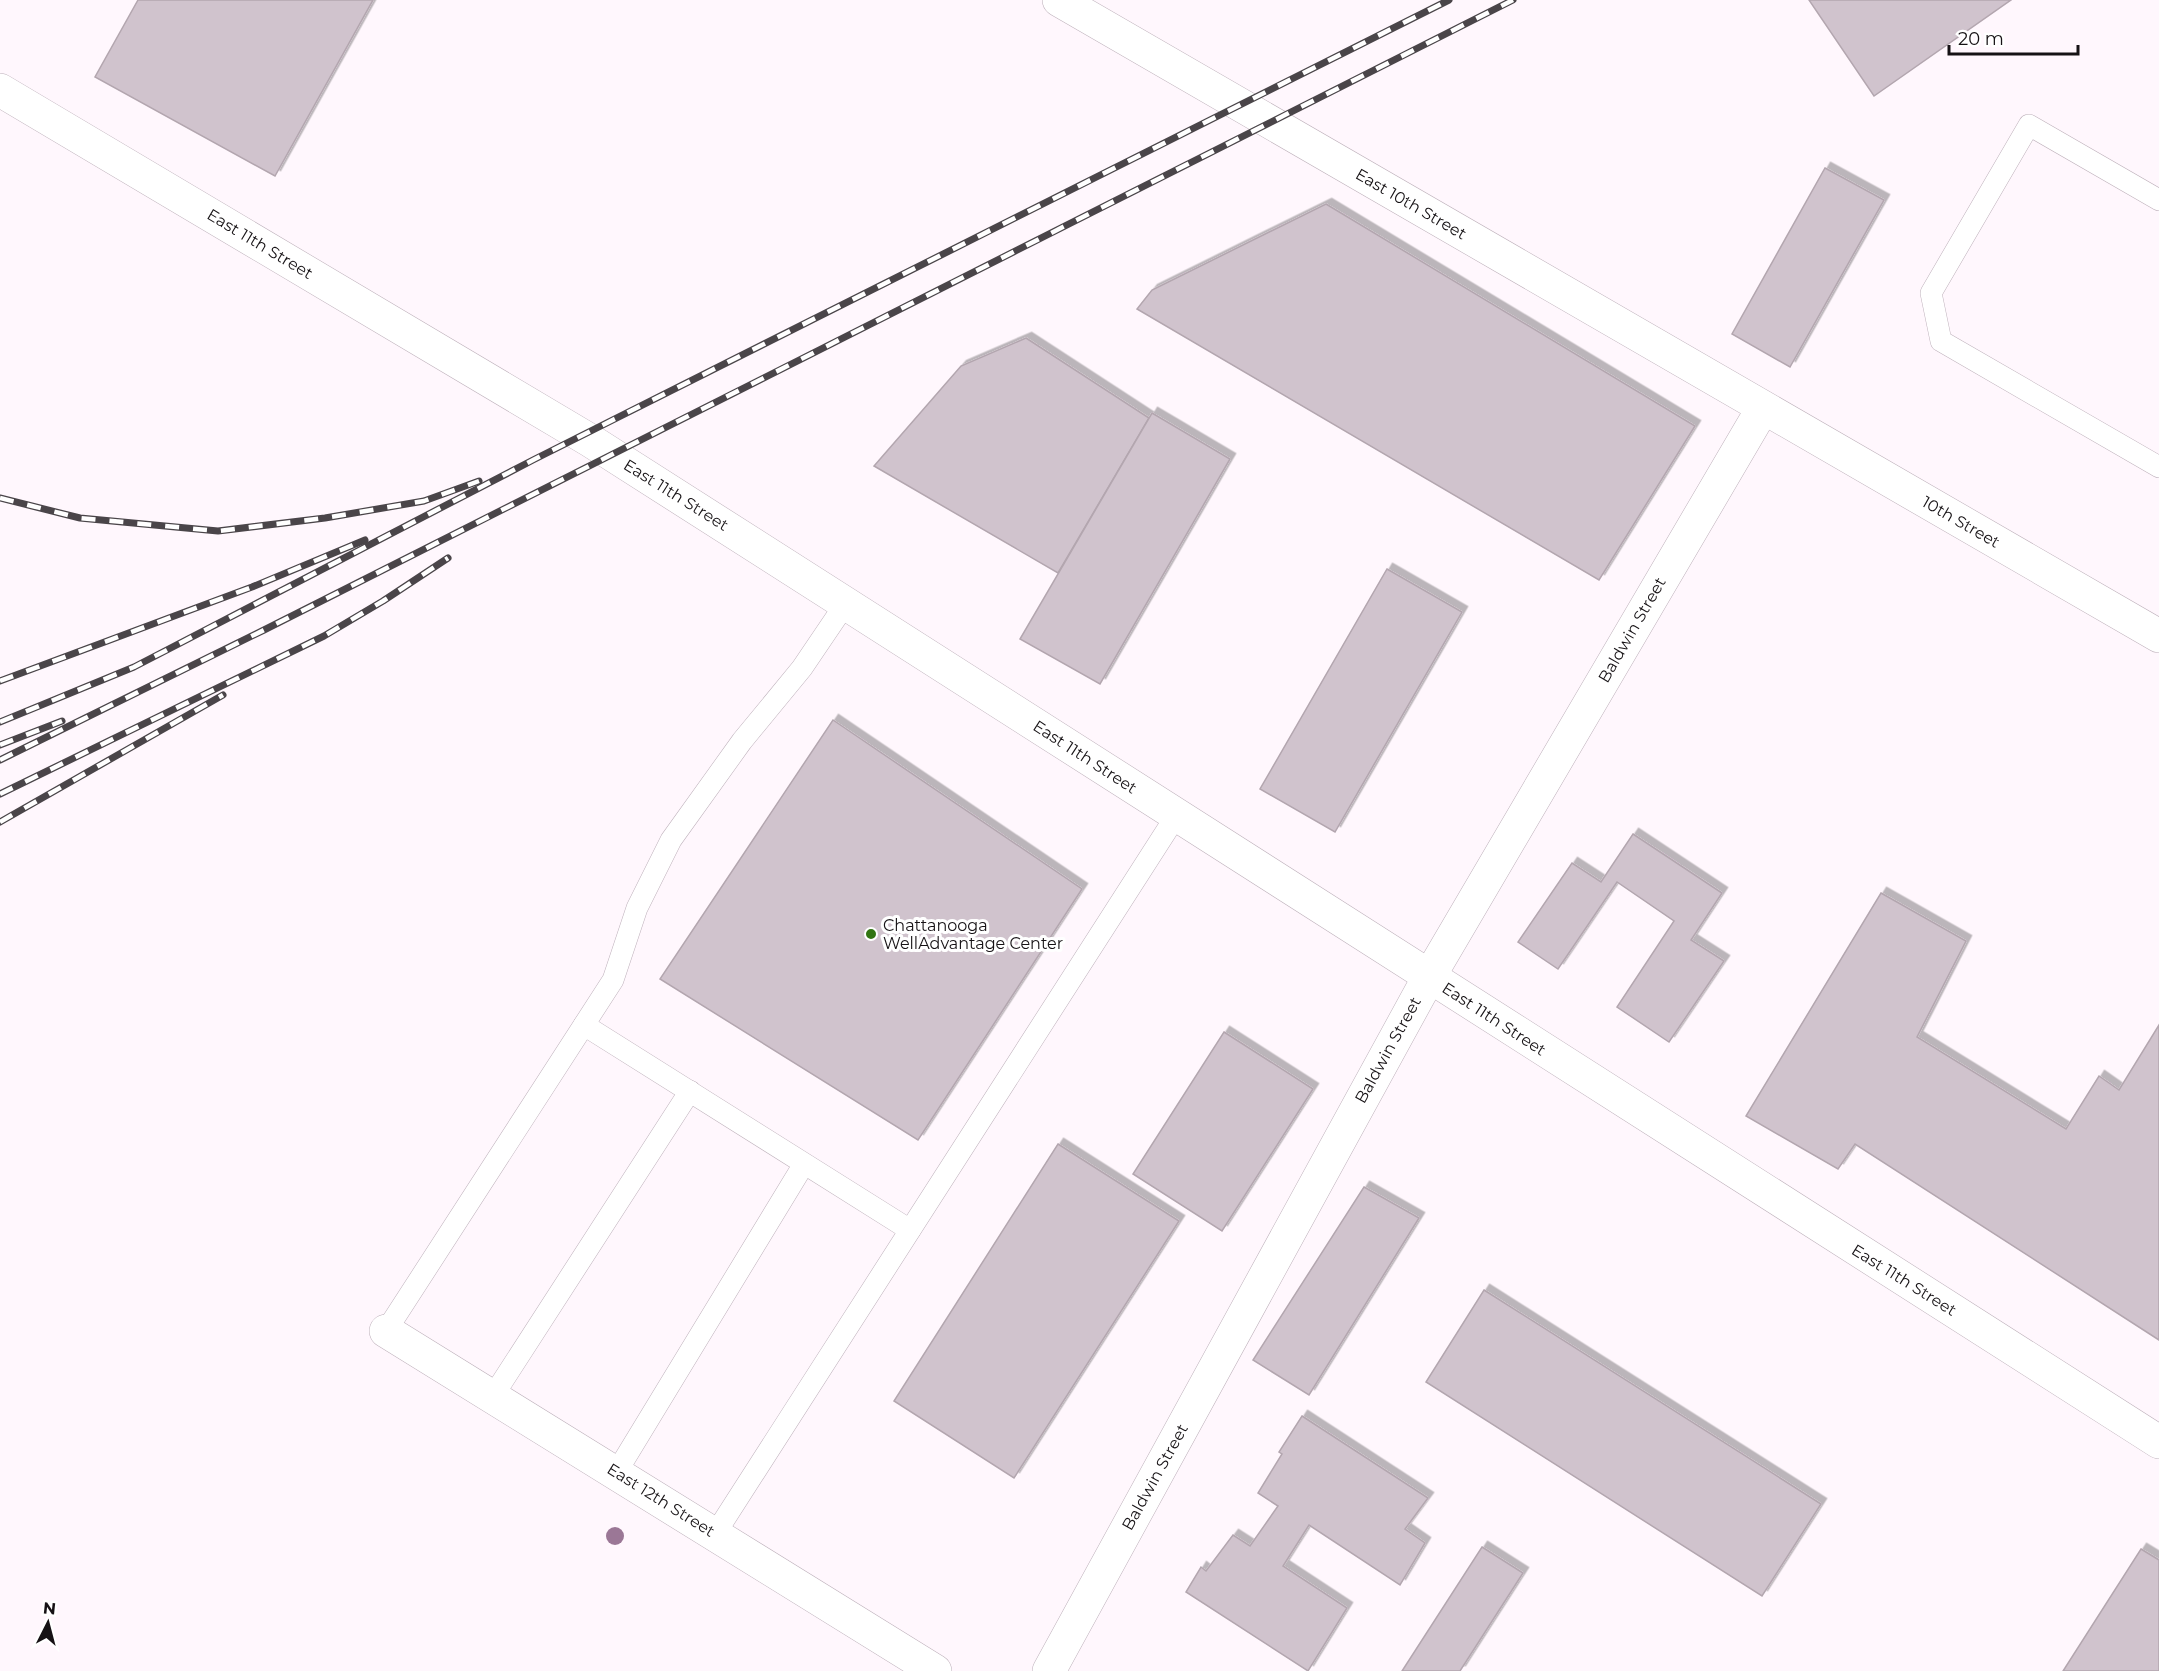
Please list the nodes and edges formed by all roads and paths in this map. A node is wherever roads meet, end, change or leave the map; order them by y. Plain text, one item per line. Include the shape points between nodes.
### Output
1 (1059, 0) edge
2 (0, 90) edge
3 (2159, 200) edge
4 (1763, 408) junction
5 (2159, 467) edge
6 (846, 603) junction
7 (2159, 636) edge
8 (1176, 816) junction
9 (1428, 977) junction
10 (584, 1025) junction
11 (690, 1091) junction
12 (804, 1164) junction
13 (910, 1230) junction
14 (386, 1330) joint
15 (493, 1396) junction
16 (2159, 1442) edge
17 (616, 1473) junction
18 (716, 1534) junction
19 (935, 1671) edge
20 (1049, 1671) edge

1 - 4 street, East 10th Street
2 - 6 street, East 11th Street via 591,441
3 - 5 lane via 2029,125 1931,293 1941,341
4 - 7 street, 10th Street
4 - 9 street, Baldwin Street
6 - 8 street, East 11th Street
6 - 10 lane via 802,668 742,741 671,840 637,908 613,980
8 - 9 street, East 11th Street
8 - 13 lane
9 - 16 street, East 11th Street
9 - 20 street, Baldwin Street
10 - 11 lane
10 - 14 lane
11 - 12 lane
11 - 15 lane
12 - 13 lane
12 - 17 lane
13 - 18 lane
14 - 15 street, East 12th Street
15 - 17 street, East 12th Street
17 - 18 street, East 12th Street
18 - 19 street, East 12th Street

